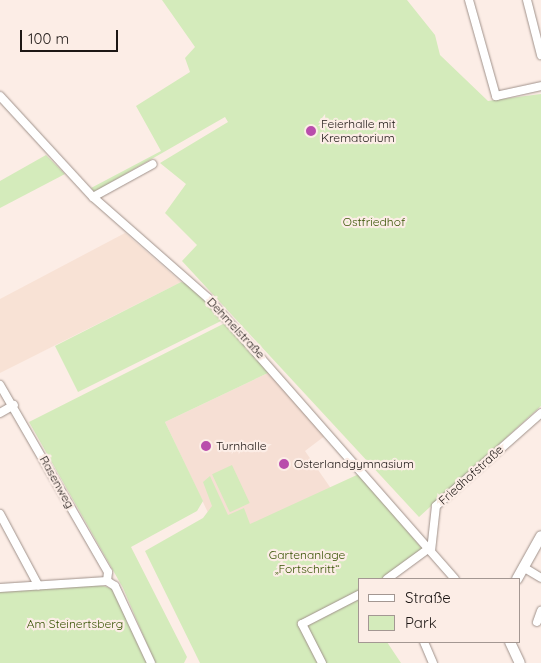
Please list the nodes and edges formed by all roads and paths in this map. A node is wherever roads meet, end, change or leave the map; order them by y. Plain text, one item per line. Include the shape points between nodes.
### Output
1 (469, 0) edge
2 (527, 0) edge
3 (541, 54) edge
4 (541, 86) edge
5 (0, 96) edge
6 (154, 164) dead end
7 (93, 197) junction
8 (0, 385) edge
9 (14, 405) junction
10 (0, 413) edge
11 (541, 413) edge
12 (0, 514) edge
13 (541, 536) edge
14 (429, 550) junction
15 (524, 567) junction
16 (388, 578) edge
17 (450, 578) edge
18 (518, 578) edge
19 (541, 578) edge
20 (107, 581) junction
21 (38, 585) junction
22 (0, 588) edge
23 (358, 595) edge
24 (541, 611) edge
25 (536, 622) dead end
26 (424, 643) edge
27 (510, 643) edge
28 (151, 663) edge
29 (322, 663) edge
30 (433, 663) edge
31 (520, 663) edge

1 - 4 street via 496,96
2 - 3 street
5 - 7 street, Dehmelstraße
6 - 7 street
7 - 14 street, Dehmelstraße via 208,298
8 - 9 street, Rasenweg
9 - 10 street
9 - 20 street, Rasenweg via 108,572
11 - 14 street, Friedhofstraße via 436,506
12 - 21 street
13 - 15 main road
14 - 16 street
14 - 17 street, Dehmelstraße
15 - 18 main road
15 - 19 street
20 - 21 street
20 - 28 street via 115,586
21 - 22 street
23 - 29 street via 302,624
24 - 25 street
26 - 30 street
27 - 31 main road

